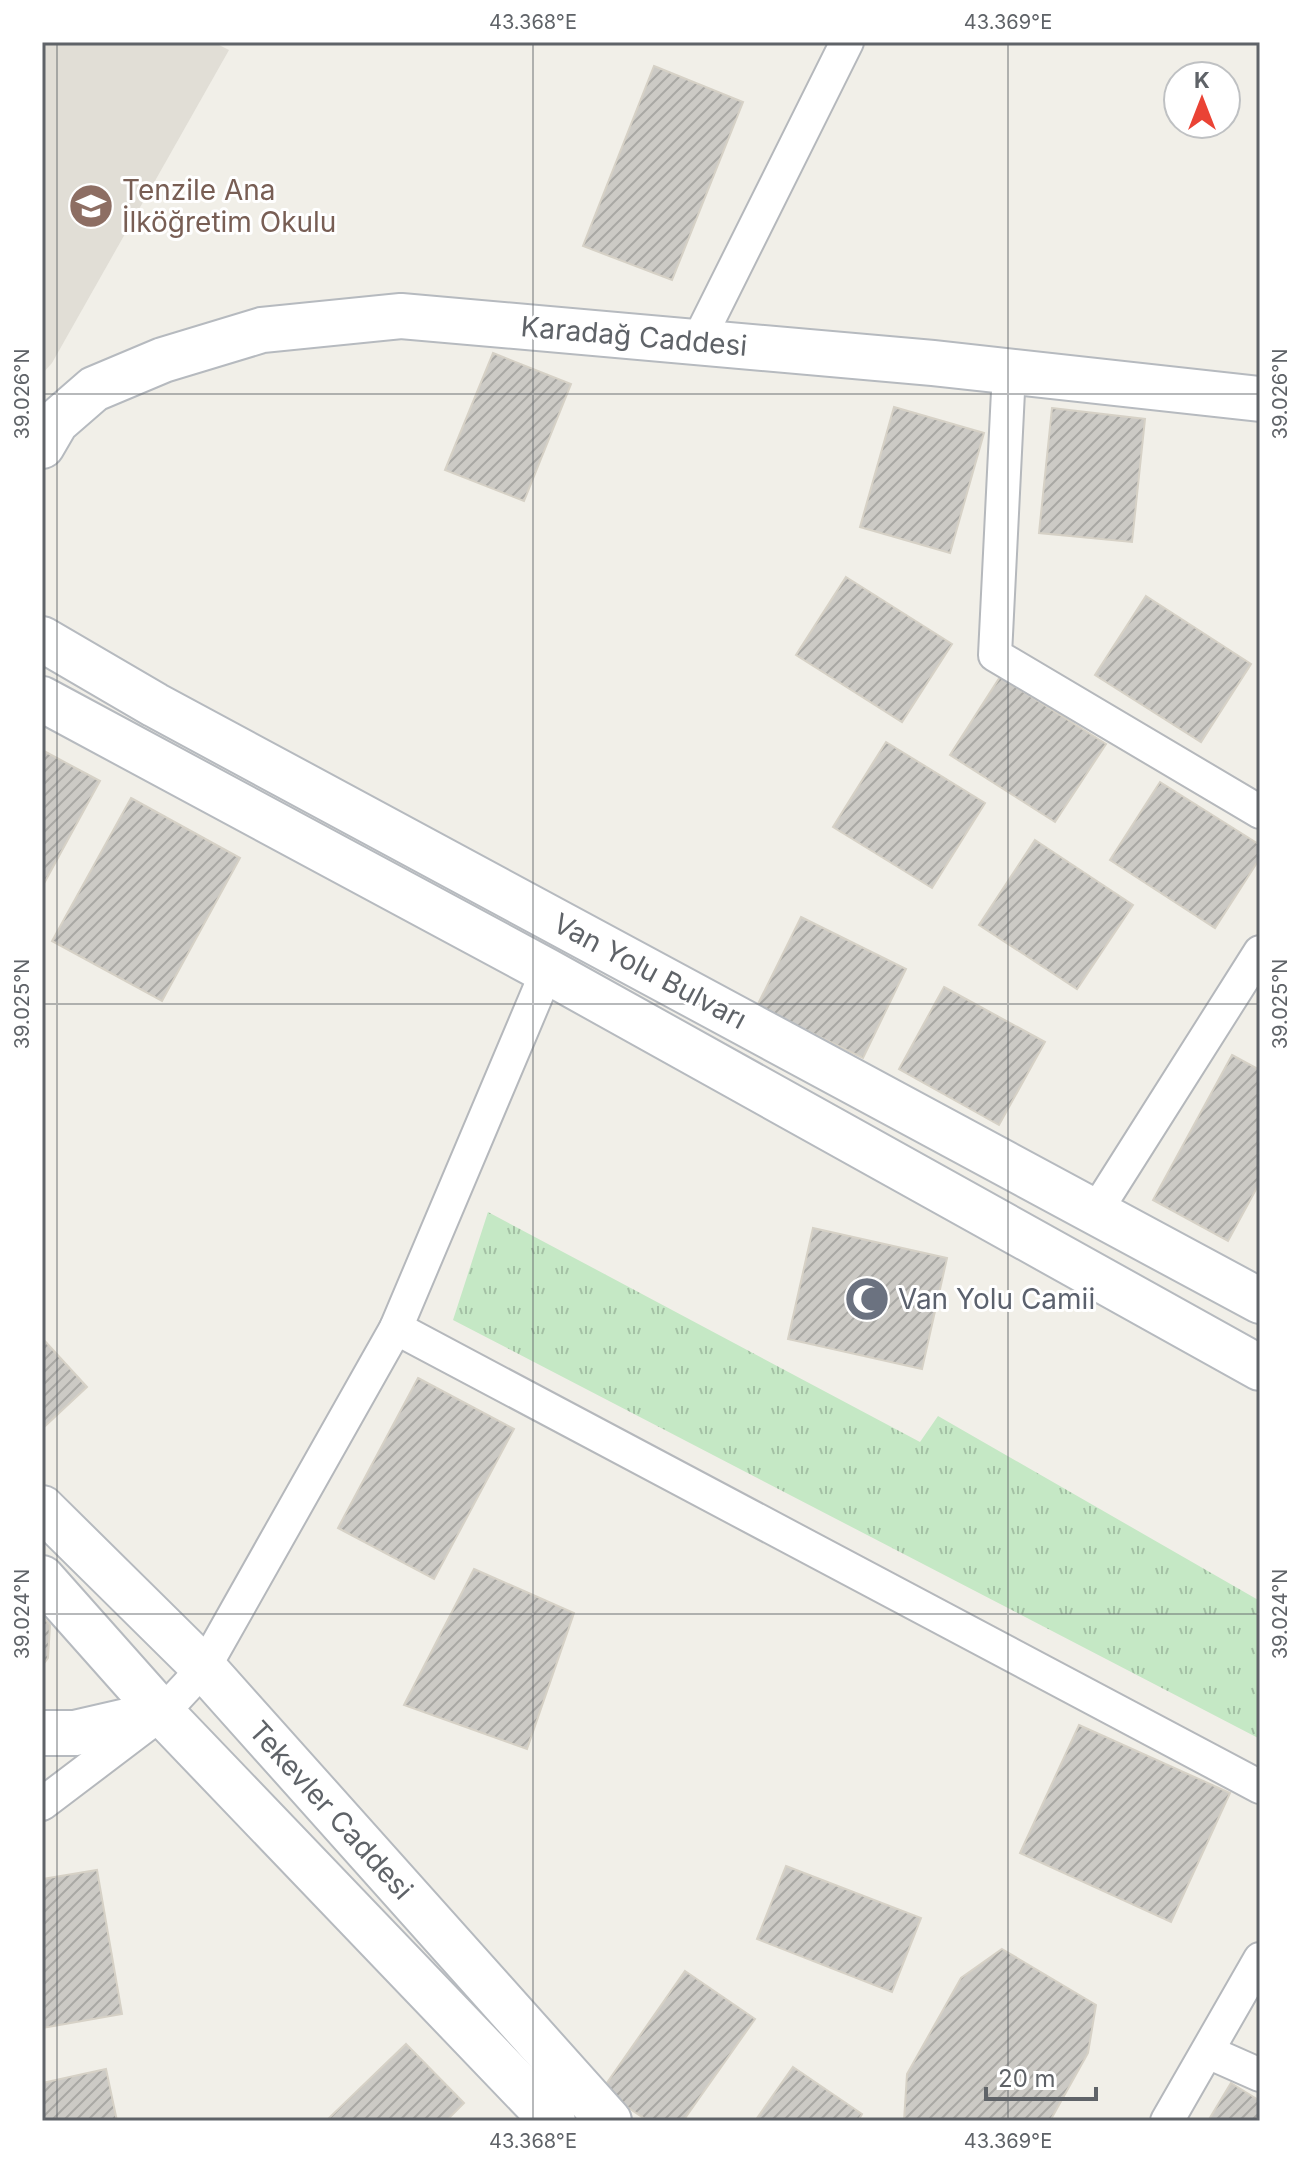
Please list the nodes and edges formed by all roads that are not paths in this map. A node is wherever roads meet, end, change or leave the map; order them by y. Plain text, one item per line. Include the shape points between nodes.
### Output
1 (847, 42) edge
2 (698, 341) junction
3 (1009, 371) junction
4 (1260, 399) edge
5 (42, 446) edge
6 (42, 639) edge
7 (42, 699) edge
8 (1260, 812) edge
9 (1260, 952) edge
10 (547, 971) junction
11 (1096, 1211) junction
12 (1260, 1301) edge
13 (396, 1328) junction
14 (1260, 1368) edge
15 (42, 1508) edge
16 (42, 1578) edge
17 (204, 1668) junction
18 (162, 1713) junction
19 (42, 1733) edge
20 (1260, 1787) edge
21 (42, 1804) edge
22 (1260, 1959) edge
23 (1208, 2052) junction
24 (1260, 2075) edge
25 (553, 2121) edge
26 (609, 2121) edge
27 (1167, 2121) edge

1 - 2 street
2 - 3 street, Karadağ Caddesi
2 - 5 street, Karadağ Caddesi via 401,316 262,330 163,360 94,389 56,422
3 - 4 street, Karadağ Caddesi
3 - 8 street via 995,655
6 - 11 street, Van Yolu Bulvarı
7 - 10 street
9 - 11 street
10 - 13 street
10 - 14 street
11 - 12 street, Van Yolu Bulvarı
13 - 17 street
13 - 20 street
15 - 17 street, Tekevler Caddesi
16 - 18 street
17 - 18 street
17 - 26 street, Tekevler Caddesi
18 - 19 street via 75,1733
18 - 21 street
18 - 25 street
22 - 23 street
23 - 24 street
23 - 27 street

